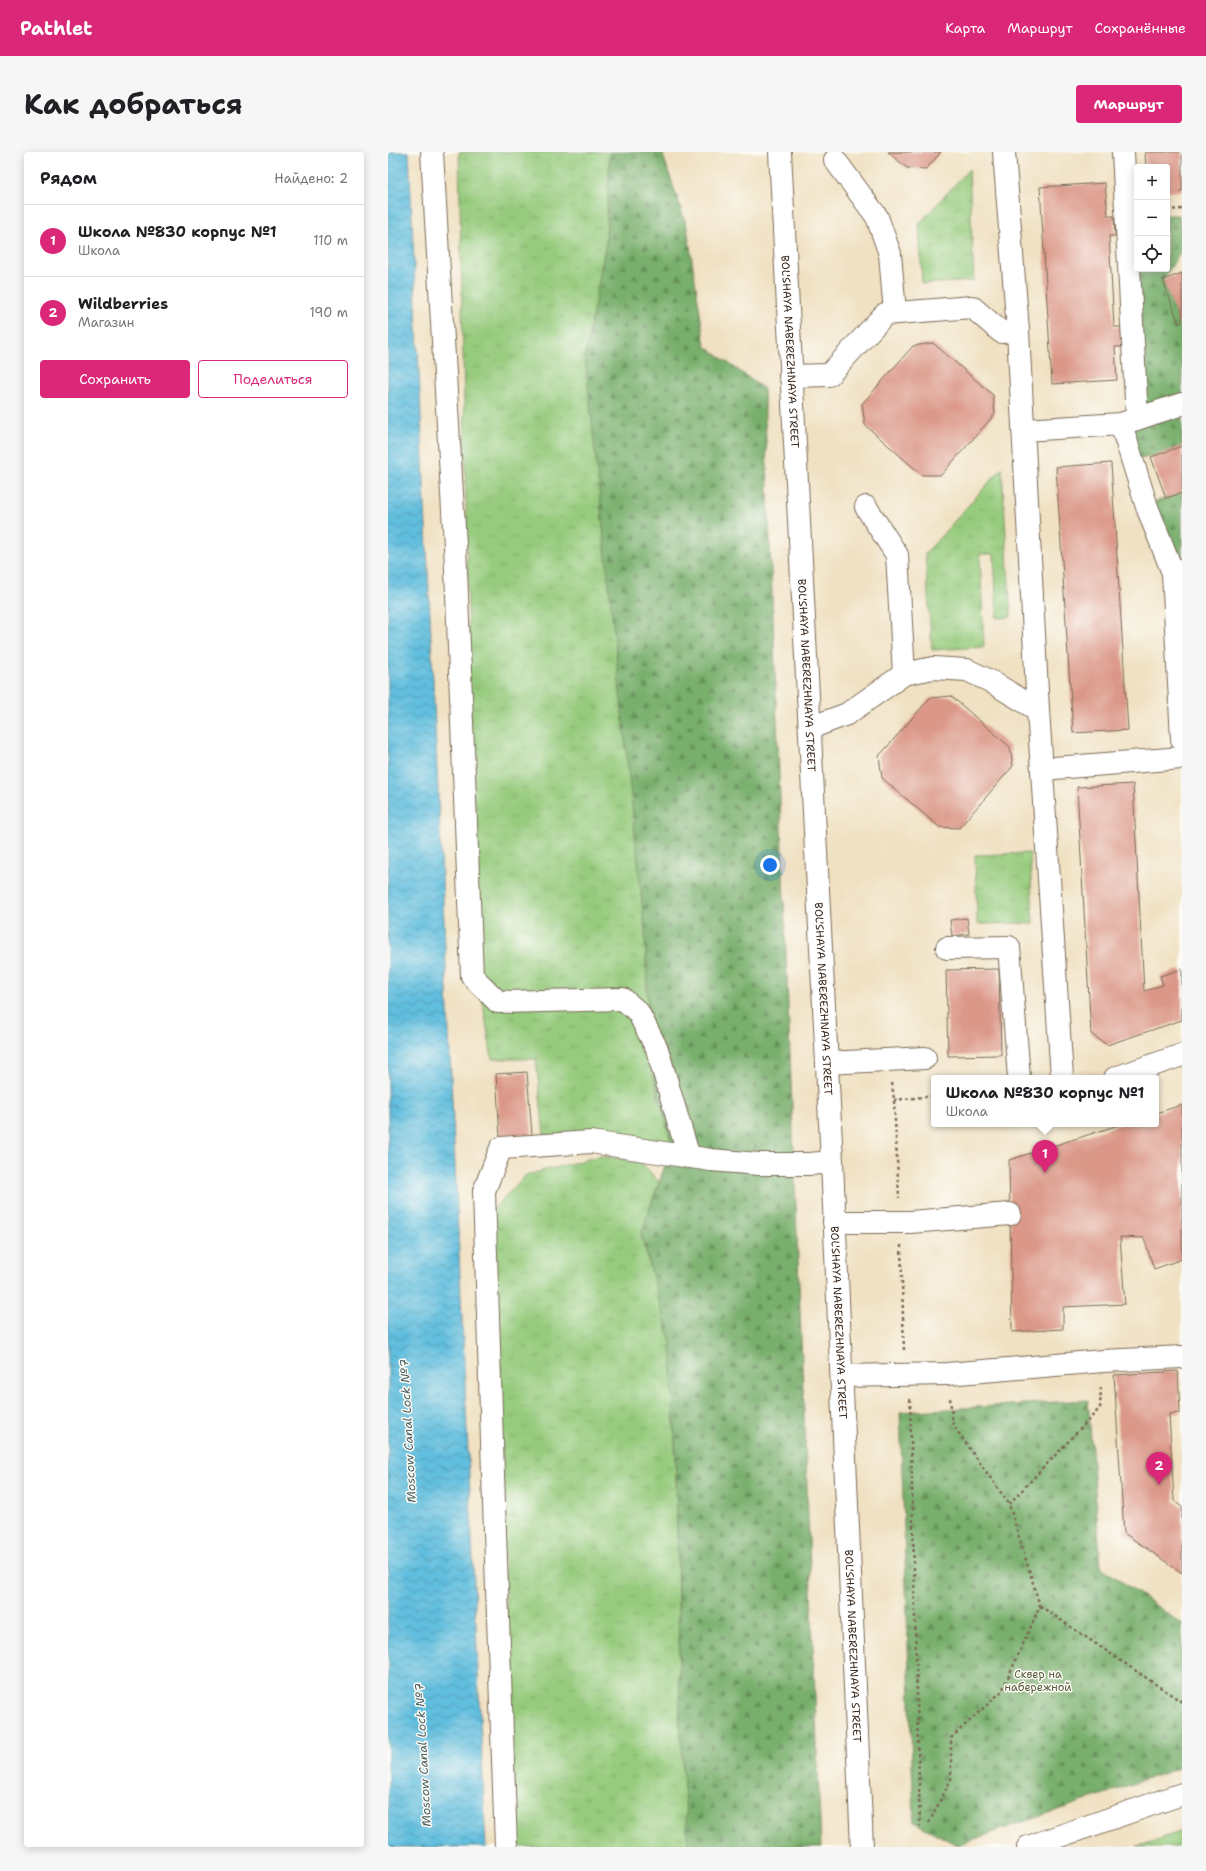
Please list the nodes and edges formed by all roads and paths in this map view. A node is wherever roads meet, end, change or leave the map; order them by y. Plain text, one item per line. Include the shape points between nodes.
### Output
1 (432, 152) edge
2 (780, 152) edge
3 (1004, 152) edge
4 (1123, 152) edge
5 (835, 160) dead end
6 (1182, 209) edge
7 (1170, 210) edge
8 (895, 313) junction
9 (1018, 331) junction
10 (790, 376) junction
11 (1182, 404) edge
12 (1129, 421) junction
13 (1024, 430) junction
14 (866, 506) dead end
15 (1177, 571) edge
16 (904, 674) junction
17 (1038, 710) junction
18 (810, 728) junction
19 (1182, 739) edge
20 (1182, 758) edge
21 (1042, 769) junction
22 (947, 948) dead end
23 (1182, 1055) edge
24 (925, 1058) dead end
25 (827, 1063) junction
26 (1019, 1075) edge
27 (1062, 1075) edge
28 (1124, 1075) edge
29 (931, 1096) edge
30 (894, 1100) dead end
31 (689, 1157) junction
32 (832, 1162) junction
33 (1010, 1214) dead end
34 (834, 1222) junction
35 (1182, 1357) edge
36 (1103, 1361) junction
37 (947, 1374) junction
38 (909, 1375) junction
39 (842, 1376) junction
40 (1009, 1504) junction
41 (1040, 1606) junction
42 (1182, 1702) edge
43 (1182, 1794) edge
44 (929, 1823) dead end
45 (920, 1826) dead end
46 (506, 1847) edge
47 (862, 1847) edge
48 (1028, 1847) edge

1 - 31 street via 455,545 472,976 498,1002 623,999 638,1012 657,1049
2 - 10 street, BOL'SHAYA NABEREZHNAYA STREET
3 - 9 street
4 - 12 street
5 - 8 street via 877,217 890,254
6 - 7 path
8 - 9 street via 972,307 1001,332
8 - 10 street via 885,314 829,375
9 - 13 street
10 - 18 street, BOL'SHAYA NABEREZHNAYA STREET
11 - 12 street
12 - 13 street
12 - 15 street via 1147,507
13 - 17 street
14 - 16 street via 897,555
15 - 19 street
16 - 17 street via 933,668 967,670
16 - 18 street via 846,714
17 - 21 street
18 - 25 street, BOL'SHAYA NABEREZHNAYA STREET
20 - 21 street
21 - 27 street
22 - 26 street via 1009,947
23 - 28 street
24 - 25 street
25 - 32 street, BOL'SHAYA NABEREZHNAYA STREET
29 - 30 path
31 - 32 street via 759,1164
31 - 46 street via 591,1142 501,1148 484,1191
32 - 34 street, BOL'SHAYA NABEREZHNAYA STREET
33 - 34 street via 910,1222
34 - 39 street, BOL'SHAYA NABEREZHNAYA STREET
35 - 36 street
36 - 37 street
36 - 40 path via 1100,1408
37 - 38 street
37 - 40 path via 953,1425
38 - 39 street
38 - 45 path
39 - 47 street, BOL'SHAYA NABEREZHNAYA STREET
40 - 41 path
41 - 42 path
41 - 44 path via 1002,1691 950,1738 950,1779
43 - 48 street

